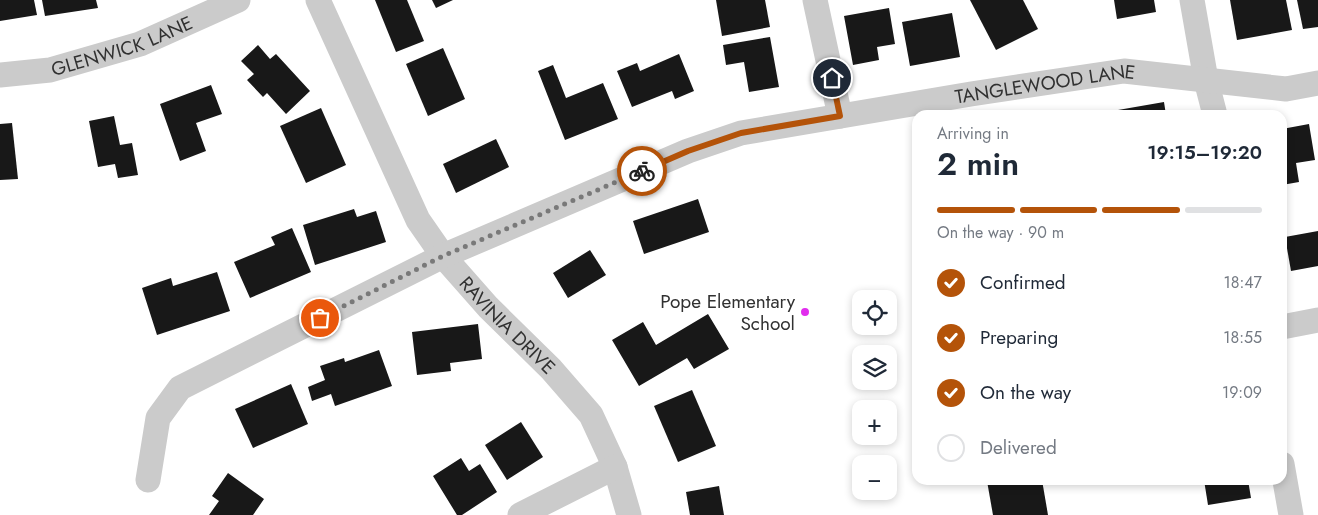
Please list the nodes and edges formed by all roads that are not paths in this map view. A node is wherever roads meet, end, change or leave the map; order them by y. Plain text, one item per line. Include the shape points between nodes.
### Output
1 (238, 0) edge
2 (318, 0) edge
3 (815, 0) edge
4 (1192, 0) edge
5 (0, 75) edge
6 (1206, 80) junction
7 (1318, 83) edge
8 (1214, 110) edge
9 (840, 116) junction
10 (443, 256) junction
11 (1318, 320) edge
12 (1287, 326) edge
13 (615, 467) junction
14 (148, 480) dead end
15 (1286, 485) edge
16 (520, 515) edge
17 (629, 515) edge
18 (1291, 515) edge

1 - 5 street, GLENWICK LANE via 140,44 50,70
2 - 10 street, RAVINIA DRIVE via 418,220
3 - 9 street
4 - 6 street
6 - 7 street, TANGLEWOOD LANE via 1286,88
6 - 8 street
6 - 9 street, TANGLEWOOD LANE via 1124,72
9 - 10 street, TANGLEWOOD LANE via 741,133 688,151
10 - 13 street, RAVINIA DRIVE via 591,415
10 - 14 street, TANGLEWOOD LANE via 180,388 158,418
11 - 12 street
13 - 16 street
13 - 17 street, RAVINIA DRIVE
15 - 18 street

